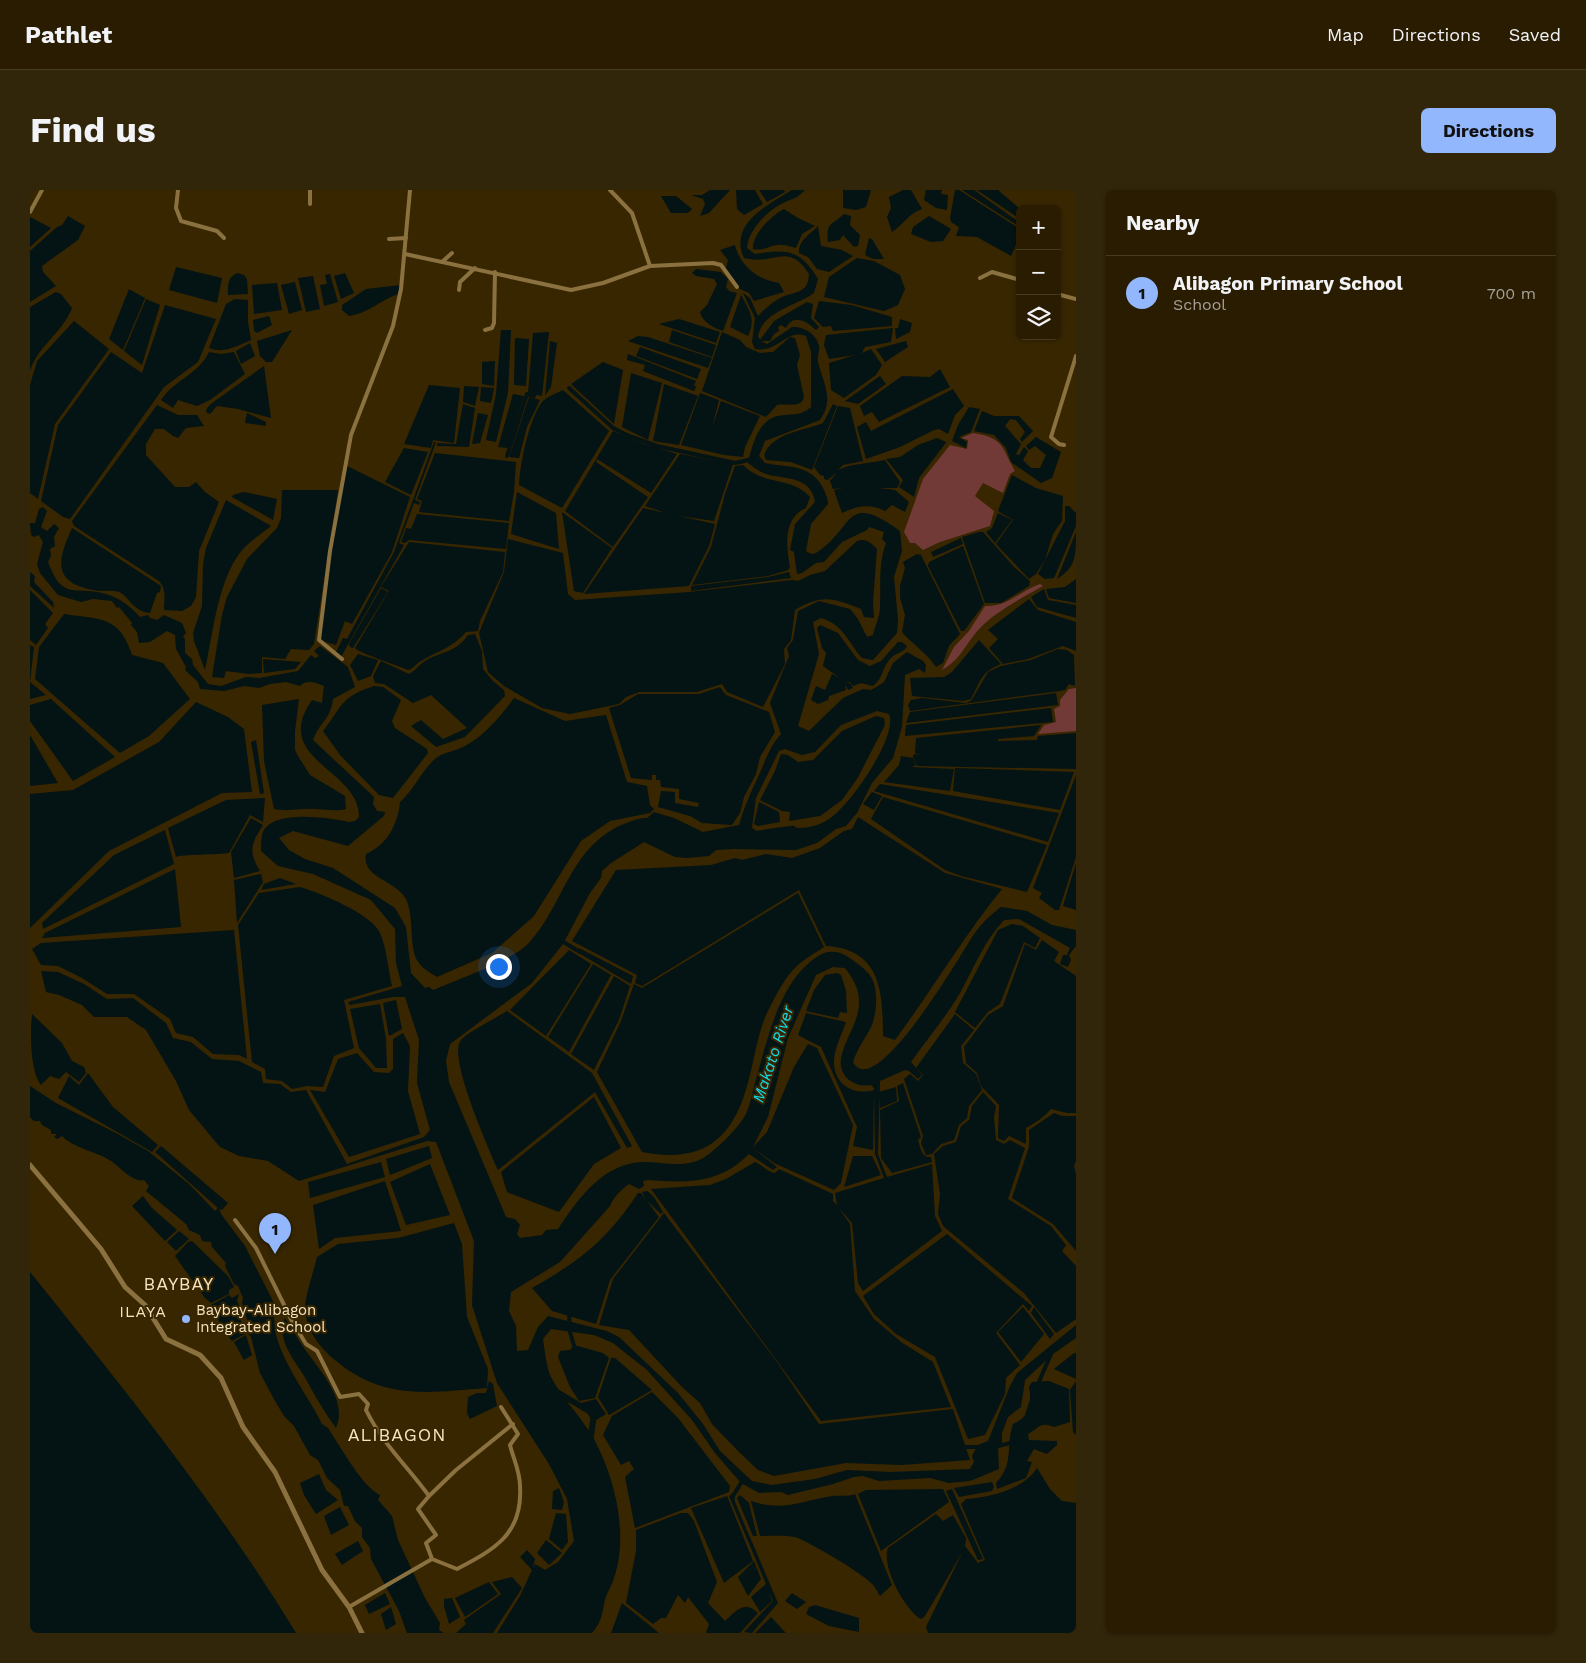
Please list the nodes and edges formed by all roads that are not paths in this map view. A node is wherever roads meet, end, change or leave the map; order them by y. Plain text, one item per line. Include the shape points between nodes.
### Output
1 (42, 190) edge
2 (178, 190) edge
3 (310, 190) edge
4 (410, 190) edge
5 (610, 190) edge
6 (310, 204) dead end
7 (30, 212) edge
8 (224, 238) dead end
9 (406, 238) junction
10 (390, 239) dead end
11 (452, 253) dead end
12 (405, 254) junction
13 (442, 262) junction
14 (650, 266) junction
15 (475, 268) junction
16 (495, 272) junction
17 (980, 278) dead end
18 (1016, 279) edge
19 (737, 287) dead end
20 (459, 290) dead end
21 (1061, 295) edge
22 (1076, 299) edge
23 (485, 330) dead end
24 (1076, 356) edge
25 (1064, 445) dead end
26 (342, 659) dead end
27 (30, 1165) edge
28 (235, 1220) dead end
29 (501, 1407) dead end
30 (514, 1424) junction
31 (429, 1496) junction
32 (432, 1559) junction
33 (349, 1607) junction
34 (362, 1633) edge

1 - 7 street
2 - 8 street via 176,208 181,221 217,231
3 - 6 street
4 - 9 street
5 - 14 street via 632,213
9 - 10 street
9 - 12 street
11 - 13 street
12 - 13 street
12 - 26 street via 394,326 351,435 330,551 319,638
13 - 15 street
14 - 16 street via 603,283 571,290
14 - 19 street via 714,263 721,265
15 - 16 street
15 - 20 street via 460,282
16 - 23 street via 494,323 492,328
17 - 18 street via 992,272
21 - 22 street
24 - 25 street via 1051,438
27 - 33 street via 101,1249 125,1287 144,1305 166,1339 200,1355 221,1378 243,1427 275,1472 322,1570
28 - 31 street via 256,1248 292,1321 306,1344 317,1351 340,1397 359,1394 364,1399 368,1404 366,1410 389,1450
29 - 30 street
30 - 31 street
30 - 32 street via 518,1434 510,1444 520,1486 516,1522 492,1550 458,1569
31 - 32 street via 418,1509 436,1535 426,1544
32 - 33 street
33 - 34 street

